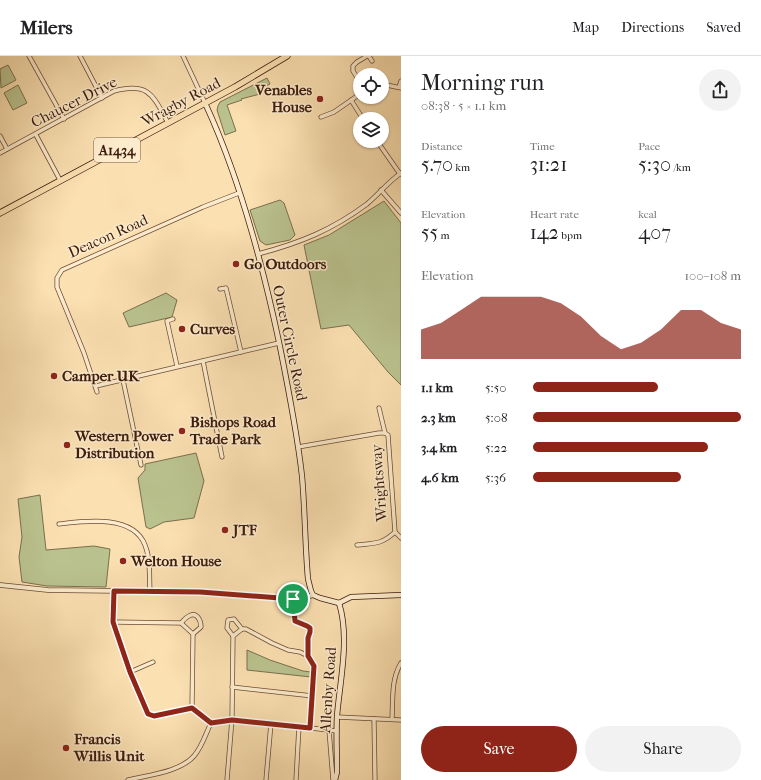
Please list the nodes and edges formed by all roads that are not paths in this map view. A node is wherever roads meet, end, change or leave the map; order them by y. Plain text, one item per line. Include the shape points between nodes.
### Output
1 (30, 56) edge
2 (80, 56) edge
3 (183, 56) edge
4 (287, 56) edge
5 (368, 56) edge
6 (372, 61) dead end
7 (353, 68) edge
8 (401, 81) edge
9 (389, 86) edge
10 (400, 88) edge
11 (102, 98) junction
12 (351, 100) joint
13 (205, 103) junction
14 (359, 112) edge
15 (321, 117) dead end
16 (64, 119) junction
17 (168, 123) junction
18 (36, 135) junction
19 (0, 136) edge
20 (382, 148) edge
21 (7, 149) junction
22 (0, 153) edge
23 (400, 173) edge
24 (60, 180) junction
25 (381, 190) junction
26 (240, 193) junction
27 (0, 213) edge
28 (401, 213) edge
29 (258, 254) junction
30 (220, 289) dead end
31 (173, 319) dead end
32 (279, 343) junction
33 (241, 352) junction
34 (203, 361) junction
35 (177, 366) junction
36 (123, 380) junction
37 (96, 386) junction
38 (97, 392) dead end
39 (379, 408) dead end
40 (386, 433) junction
41 (298, 447) junction
42 (222, 457) dead end
43 (141, 465) dead end
44 (58, 524) dead end
45 (395, 532) junction
46 (401, 538) edge
47 (357, 545) dead end
48 (0, 585) edge
49 (114, 591) junction
50 (150, 591) junction
51 (313, 595) junction
52 (401, 595) edge
53 (293, 599) junction
54 (339, 603) junction
55 (113, 622) junction
56 (181, 623) junction
57 (242, 629) junction
58 (193, 634) junction
59 (233, 636) junction
60 (308, 656) junction
61 (153, 662) dead end
62 (401, 663) edge
63 (130, 672) junction
64 (232, 686) junction
65 (313, 696) junction
66 (192, 708) junction
67 (337, 718) junction
68 (374, 719) junction
69 (392, 719) junction
70 (232, 720) junction
71 (401, 720) edge
72 (211, 723) junction
73 (270, 723) junction
74 (299, 726) junction
75 (310, 728) junction
76 (329, 730) junction
77 (336, 731) junction
78 (128, 780) edge
79 (227, 780) edge
80 (266, 780) edge
81 (296, 780) edge
82 (334, 780) edge
83 (375, 780) edge

1 - 16 street
2 - 11 street
3 - 13 street
4 - 13 main road, Wragby Road / A1434
5 - 6 street
5 - 7 street
8 - 10 street
9 - 10 street
11 - 16 street, Chaucer Drive
11 - 17 street, Chaucer Drive via 129,87 140,88 151,94
12 - 14 street
12 - 15 street via 334,112
13 - 17 main road, Wragby Road / A1434
13 - 26 main road, Outer Circle Road via 227,154
16 - 18 street, Chaucer Drive
17 - 24 main road, Wragby Road / A1434
18 - 21 street, Chaucer Drive
18 - 24 street
19 - 21 street
20 - 23 street
21 - 22 street, Chaucer Drive
23 - 25 street
24 - 27 main road, Wragby Road / A1434
25 - 28 street
25 - 29 street via 330,228 282,248
26 - 29 main road, Outer Circle Road
26 - 37 street, Deacon Road via 62,270 57,278 57,287
29 - 32 main road, Outer Circle Road
30 - 33 street via 226,288
31 - 35 street via 167,321
32 - 33 street
32 - 41 main road, Outer Circle Road
33 - 34 street
34 - 35 street
34 - 42 street
35 - 36 street
36 - 37 street
36 - 43 street
37 - 38 street, Deacon Road
39 - 40 street, Wrightsway
40 - 41 street, Wrightsway
40 - 45 street, Wrightsway via 389,438
41 - 51 main road, Outer Circle Road via 308,579
44 - 50 street via 108,522 133,529 142,537 146,546
45 - 46 street, Wrightsway
45 - 47 street, Wrightsway via 381,542
48 - 49 street via 48,590
49 - 50 street
49 - 55 street
50 - 53 street
51 - 53 street
51 - 54 main road
52 - 54 main road via 350,597
53 - 60 street via 295,621 310,628
54 - 67 main road, Allenby Road via 344,626
55 - 56 street
55 - 63 street
56 - 58 street
56 - 58 street via 189,615 199,617 200,627
57 - 59 street
57 - 59 street via 234,619 228,620 227,628
57 - 60 street via 288,650
58 - 66 street
59 - 64 street
60 - 65 street via 314,666
61 - 63 street
62 - 69 street via 397,669 393,690
63 - 66 street via 150,716
64 - 65 street
64 - 70 street
65 - 75 street
66 - 72 street
67 - 68 street
67 - 77 main road, Allenby Road
68 - 69 street
68 - 83 street
69 - 71 street
70 - 72 street
70 - 73 street
70 - 79 street
72 - 78 street via 195,756 184,764
73 - 74 street
73 - 80 street
74 - 75 street
74 - 81 street
75 - 76 street
76 - 77 street
76 - 82 street
77 - 82 main road, Allenby Road via 337,772

